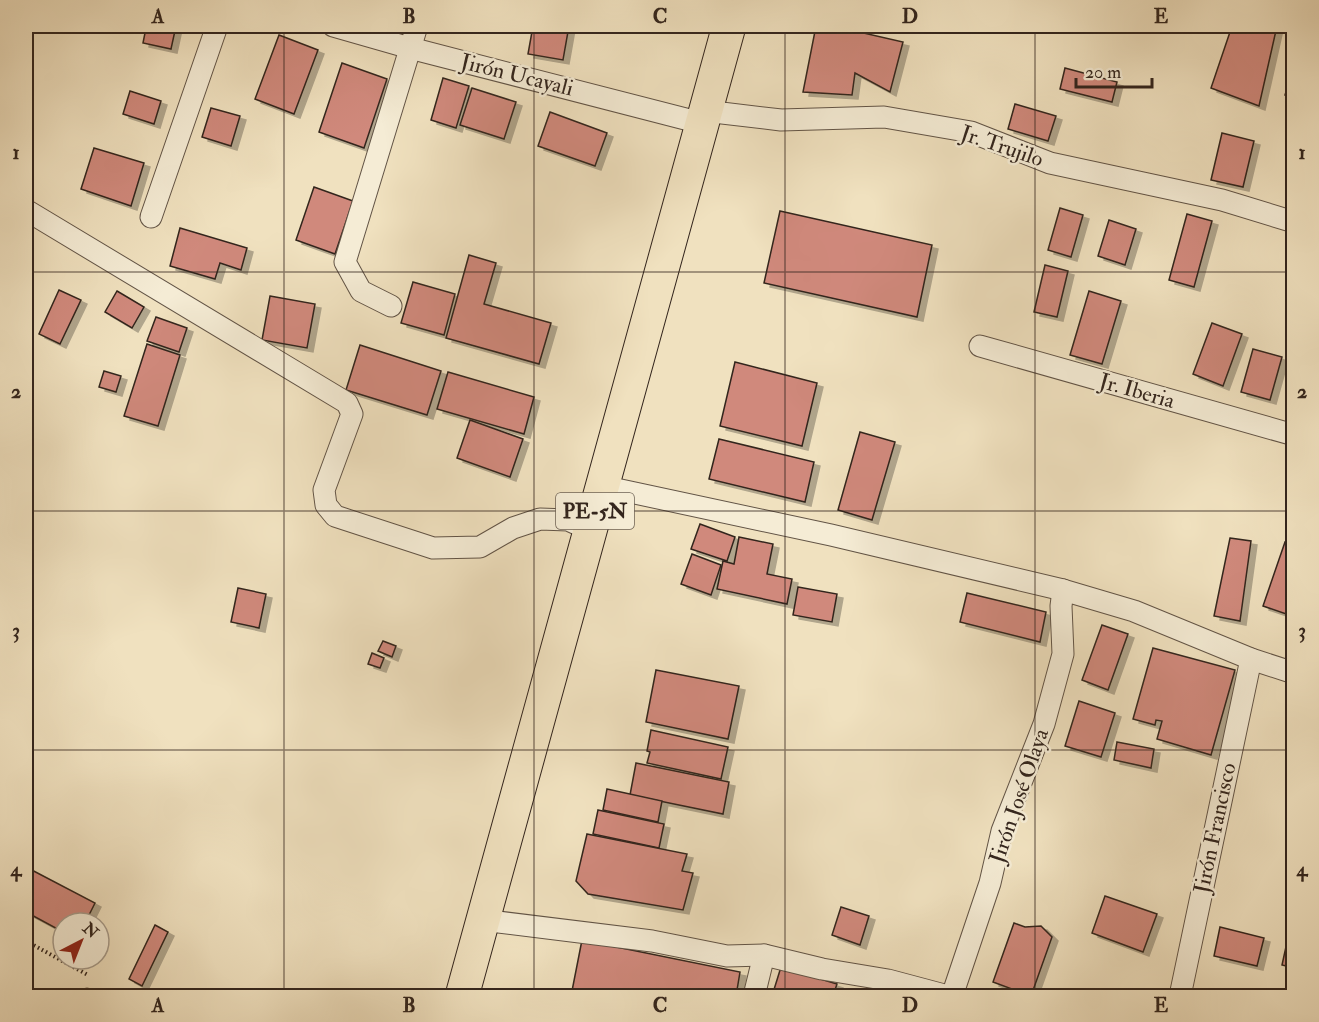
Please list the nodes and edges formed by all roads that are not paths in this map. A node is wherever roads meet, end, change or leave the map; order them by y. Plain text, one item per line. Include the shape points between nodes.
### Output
1 (217, 26) edge
2 (333, 26) edge
3 (417, 26) edge
4 (729, 26) edge
5 (410, 48) junction
6 (703, 117) junction
7 (26, 210) edge
8 (151, 217) dead end
9 (1293, 222) edge
10 (391, 306) dead end
11 (980, 346) dead end
12 (1293, 435) edge
13 (602, 486) junction
14 (590, 530) junction
15 (1064, 591) junction
16 (1251, 659) junction
17 (1293, 673) edge
18 (482, 920) junction
19 (764, 955) junction
20 (462, 996) edge
21 (754, 996) edge
22 (950, 996) edge
23 (1180, 996) edge

1 - 8 street
2 - 5 street, Jirón Ucayali
3 - 5 street
4 - 6 highway, PE-5N
5 - 6 street, Jirón Ucayali
5 - 10 street via 345,262 361,291
6 - 9 street, Jr. Trujilo via 884,117 961,130 1050,163 1222,200
6 - 13 highway, PE-5N
7 - 14 street via 347,403 352,414 324,490 326,505 335,516 433,548 480,547 513,528 540,519 568,520
11 - 12 street, Jr. Iberia
13 - 14 highway, PE-5N
13 - 15 street
14 - 18 highway, PE-5N
15 - 16 street via 1134,611
15 - 22 street, Jirón José Olaya via 1063,654 1044,723 1002,831 990,883
16 - 17 street
16 - 23 street, Jirón Francisco
18 - 19 street via 652,941 727,956
18 - 20 highway, PE-5N
19 - 21 street
19 - 22 street

